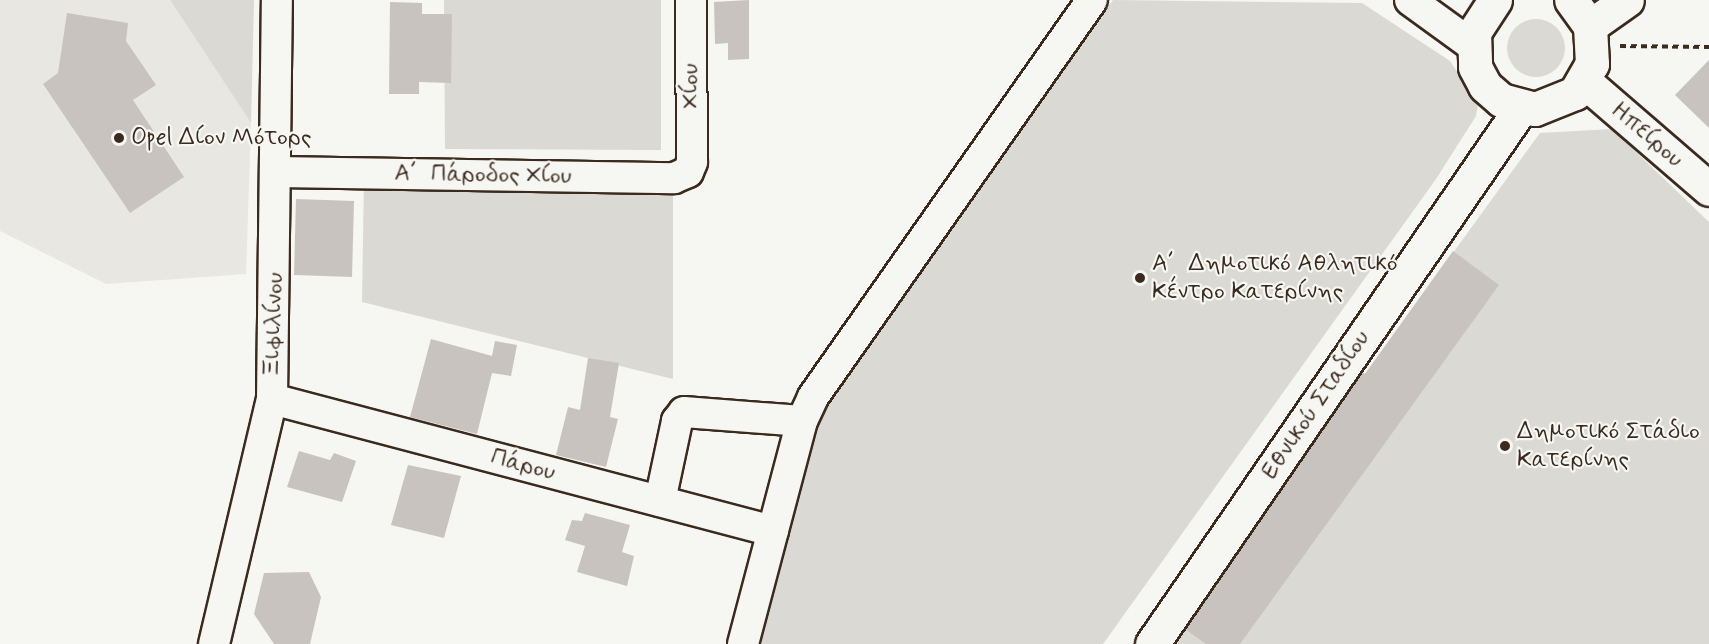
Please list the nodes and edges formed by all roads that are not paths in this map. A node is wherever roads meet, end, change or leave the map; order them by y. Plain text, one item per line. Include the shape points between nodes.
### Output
1 (277, 0) edge
2 (691, 0) edge
3 (1092, 0) edge
4 (1410, 0) edge
5 (1571, 0) edge
6 (1486, 3) edge
7 (1606, 15) edge
8 (1472, 45) junction
9 (1584, 81) junction
10 (1521, 108) junction
11 (277, 172) junction
12 (688, 172) joint
13 (1709, 189) edge
14 (272, 399) junction
15 (802, 421) junction
16 (660, 501) junction
17 (773, 531) junction
18 (214, 644) edge
19 (743, 644) edge
20 (1152, 644) edge

1 - 11 street, Ξιφιλίνου
2 - 12 street, Χίου via 692,162
3 - 15 street via 813,398
4 - 8 street
5 - 7 street
6 - 8 street
7 - 9 street
8 - 10 street via 1475,67 1485,86 1501,100
9 - 10 street via 1563,101
9 - 13 street, Ηπείρου
10 - 20 street, Εθνικού Σταδίου
11 - 12 street, Α΄ Πάροδος Χίου via 674,178
11 - 14 street, Ξιφιλίνου
14 - 16 street, Πάρου
14 - 18 street, Ξιφιλίνου
15 - 16 street via 684,412 677,421
15 - 17 street
16 - 17 street, Πάρου
17 - 19 street

